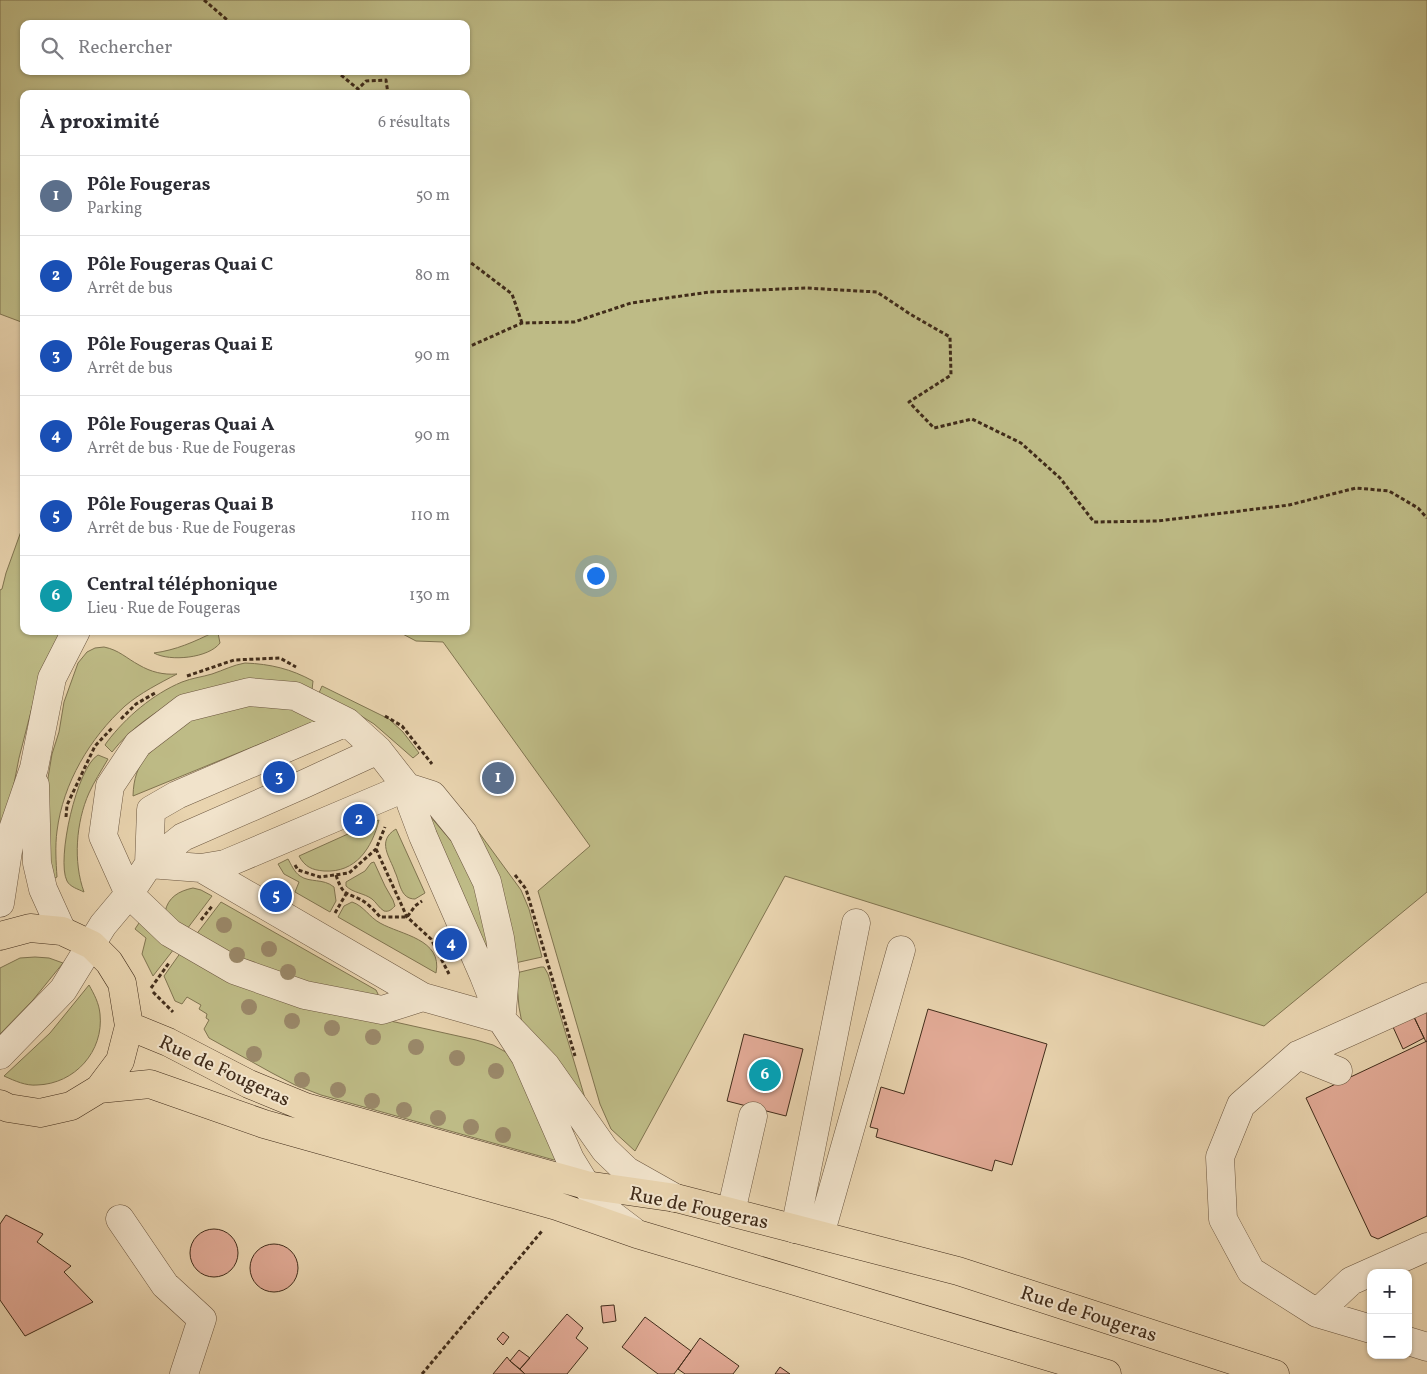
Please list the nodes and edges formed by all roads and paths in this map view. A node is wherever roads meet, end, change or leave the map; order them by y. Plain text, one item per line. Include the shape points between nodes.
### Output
1 (204, 0) edge
2 (227, 20) edge
3 (341, 75) edge
4 (387, 90) edge
5 (470, 261) edge
6 (522, 324) junction
7 (470, 346) edge
8 (1427, 518) edge
9 (74, 635) edge
10 (347, 722) junction
11 (378, 750) junction
12 (34, 768) junction
13 (407, 787) junction
14 (385, 826) dead end
15 (376, 849) junction
16 (293, 862) dead end
17 (149, 864) junction
18 (201, 868) junction
19 (336, 875) junction
20 (229, 884) junction
21 (129, 894) junction
22 (346, 894) junction
23 (423, 901) dead end
24 (0, 903) edge
25 (407, 917) junction
26 (330, 920) dead end
27 (856, 924) dead end
28 (62, 931) junction
29 (0, 936) edge
30 (184, 942) junction
31 (92, 945) junction
32 (901, 950) dead end
33 (450, 976) dead end
34 (150, 989) dead end
35 (423, 997) junction
36 (1427, 997) edge
37 (501, 1019) junction
38 (129, 1026) junction
39 (1298, 1055) junction
40 (0, 1056) edge
41 (1338, 1071) dead end
42 (99, 1089) junction
43 (3, 1108) edge
44 (753, 1116) dead end
45 (586, 1185) junction
46 (676, 1198) junction
47 (731, 1212) junction
48 (120, 1219) dead end
49 (546, 1227) dead end
50 (808, 1232) junction
51 (637, 1234) junction
52 (1427, 1247) edge
53 (1317, 1313) junction
54 (1367, 1329) edge
55 (1412, 1342) edge
56 (1427, 1347) edge
57 (184, 1374) edge
58 (422, 1374) edge
59 (1107, 1374) edge
60 (1275, 1374) edge

1 - 2 path
3 - 4 path via 358,89 366,81 386,80
5 - 6 path via 512,294
6 - 7 path
6 - 8 path via 574,322 631,303 710,292 806,288 877,292 950,337 951,375 909,402 934,428 972,419 1021,443 1060,478 1094,522 1158,521 1289,505 1356,488 1388,491 1418,508
9 - 12 lane via 52,678
10 - 11 lane
10 - 17 lane via 177,795 151,810
10 - 21 lane via 295,696 249,692 185,708 138,744 110,786 103,836
11 - 13 lane
11 - 17 lane via 183,837
12 - 24 lane via 10,838
12 - 28 lane via 37,863 43,889
13 - 18 lane via 225,864
13 - 37 lane via 423,836
13 - 37 lane via 432,795 462,833 487,882 505,973
14 - 15 path
15 - 19 path via 349,873
15 - 25 path
16 - 19 path via 298,870 320,877
17 - 18 lane
17 - 21 lane
18 - 20 lane
19 - 22 path
20 - 30 path
20 - 35 lane
21 - 30 lane
21 - 31 lane via 103,925
22 - 25 path via 365,902 380,917
22 - 26 path
23 - 25 path
25 - 33 path via 431,939
27 - 50 lane
28 - 29 main road via 30,928
28 - 31 main road
30 - 34 path
30 - 35 lane via 234,970 305,995 382,1010
31 - 38 main road via 109,962 122,983
31 - 40 lane via 63,990
32 - 50 lane
35 - 37 lane
36 - 39 lane
37 - 45 lane via 525,1056 570,1159
37 - 46 lane via 546,1066 605,1150 627,1171
38 - 42 main road via 120,1061
38 - 45 main road, Rue de Fougeras via 168,1042 248,1084 306,1107
39 - 41 lane
39 - 53 lane via 1240,1105 1220,1157 1223,1219 1250,1271
42 - 43 main road via 71,1106 40,1113
42 - 51 main road, Rue de Fougeras via 150,1084 264,1124 557,1206
44 - 47 lane
45 - 46 main road, Rue de Fougeras
45 - 51 lane via 604,1208
46 - 47 main road, Rue de Fougeras
47 - 50 main road, Rue de Fougeras
48 - 57 lane via 165,1285 202,1319
49 - 58 path
50 - 60 main road, Rue de Fougeras via 958,1271
51 - 59 main road, Rue de Fougeras
52 - 53 lane via 1351,1281
53 - 54 lane
55 - 56 lane

